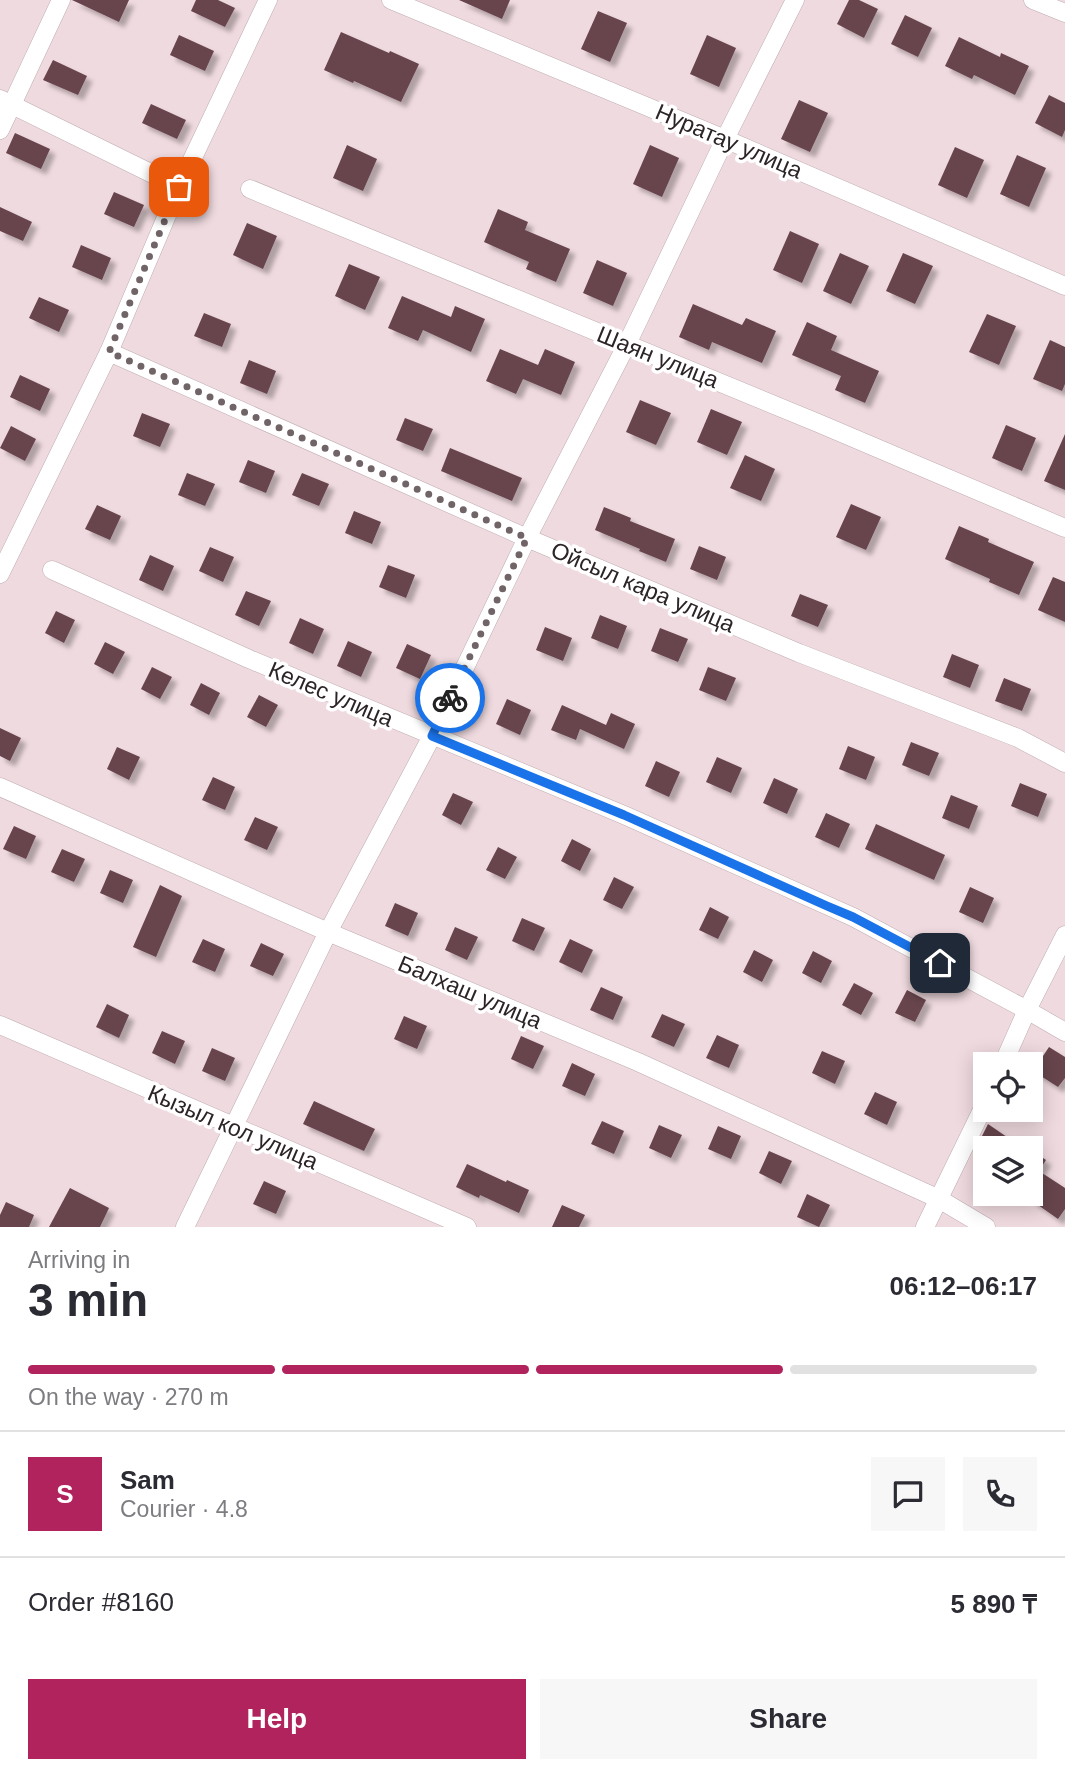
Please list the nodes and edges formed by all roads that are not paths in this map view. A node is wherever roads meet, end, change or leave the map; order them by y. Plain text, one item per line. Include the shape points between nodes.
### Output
1 (61, 0) edge
2 (268, 0) edge
3 (391, 0) edge
4 (795, 0) edge
5 (1033, 0) edge
6 (1065, 13) edge
7 (6, 101) edge
8 (0, 130) edge
9 (725, 139) junction
10 (179, 187) junction
11 (250, 190) dead end
12 (1065, 286) edge
13 (627, 344) junction
14 (109, 352) junction
15 (1065, 528) edge
16 (527, 538) junction
17 (52, 570) dead end
18 (0, 574) edge
19 (432, 736) junction
20 (1065, 763) edge
21 (0, 788) edge
22 (328, 932) junction
23 (1065, 935) edge
24 (1027, 1010) junction
25 (0, 1025) edge
26 (1065, 1032) edge
27 (1008, 1052) edge
28 (976, 1122) edge
29 (235, 1128) junction
30 (939, 1199) junction
31 (186, 1227) edge
32 (467, 1227) edge
33 (925, 1227) edge
34 (986, 1227) edge

1 - 7 street
2 - 10 street
3 - 9 street, Нуратау улица
4 - 9 street
5 - 6 street
7 - 8 street
7 - 10 street
9 - 12 street, Нуратау улица
9 - 13 street
10 - 14 street
11 - 13 street, Шаян улица
13 - 15 street, Шаян улица
13 - 16 street
14 - 16 street, Ойсыл кара улица
14 - 18 street
16 - 19 street
16 - 20 street, Ойсыл кара улица via 799,653 1018,738
17 - 19 street, Келес улица
19 - 22 street
19 - 24 street, Келес улица via 853,917
21 - 22 street, Балхаш улица
22 - 29 street
22 - 30 street, Балхаш улица via 638,1062
23 - 24 street
24 - 26 street, Келес улица
24 - 27 street
25 - 29 street, Кызыл кол улица
28 - 30 street
29 - 31 street
29 - 32 street, Кызыл кол улица
30 - 33 street
30 - 34 street, Балхаш улица

